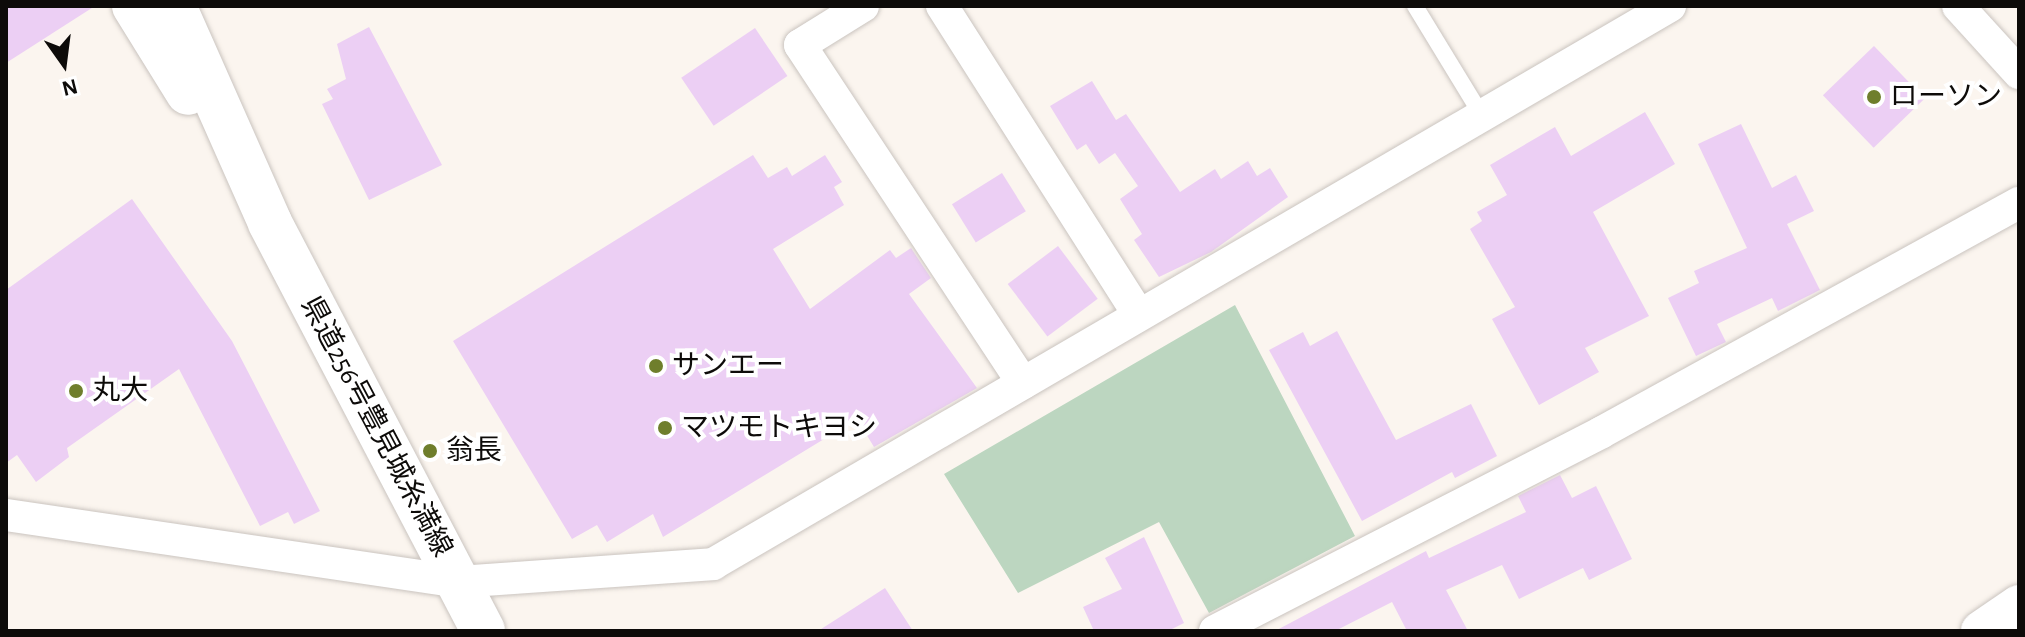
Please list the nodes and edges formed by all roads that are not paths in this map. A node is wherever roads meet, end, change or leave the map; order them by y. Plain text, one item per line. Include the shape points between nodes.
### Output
1 (134, 6) edge
2 (174, 6) edge
3 (863, 6) edge
4 (942, 6) edge
5 (1415, 6) edge
6 (1670, 6) edge
7 (1958, 6) edge
8 (2019, 73) edge
9 (1484, 119) junction
10 (2019, 203) edge
11 (270, 223) junction
12 (1139, 315) junction
13 (1023, 383) junction
14 (6, 515) edge
15 (457, 582) junction
16 (2019, 605) edge
17 (483, 631) edge
18 (1215, 631) edge
19 (1981, 631) edge

1 - 11 main road, 県道256号豊見城糸満線
2 - 11 main road, 県道256号豊見城糸満線
3 - 13 street via 800,45
4 - 12 street
5 - 9 lane
6 - 9 street
7 - 8 street
9 - 12 street
10 - 18 street via 1602,432
11 - 15 main road, 県道256号豊見城糸満線
12 - 13 street
13 - 15 street via 713,564
14 - 15 street
15 - 17 main road, 県道256号豊見城糸満線
16 - 19 street

